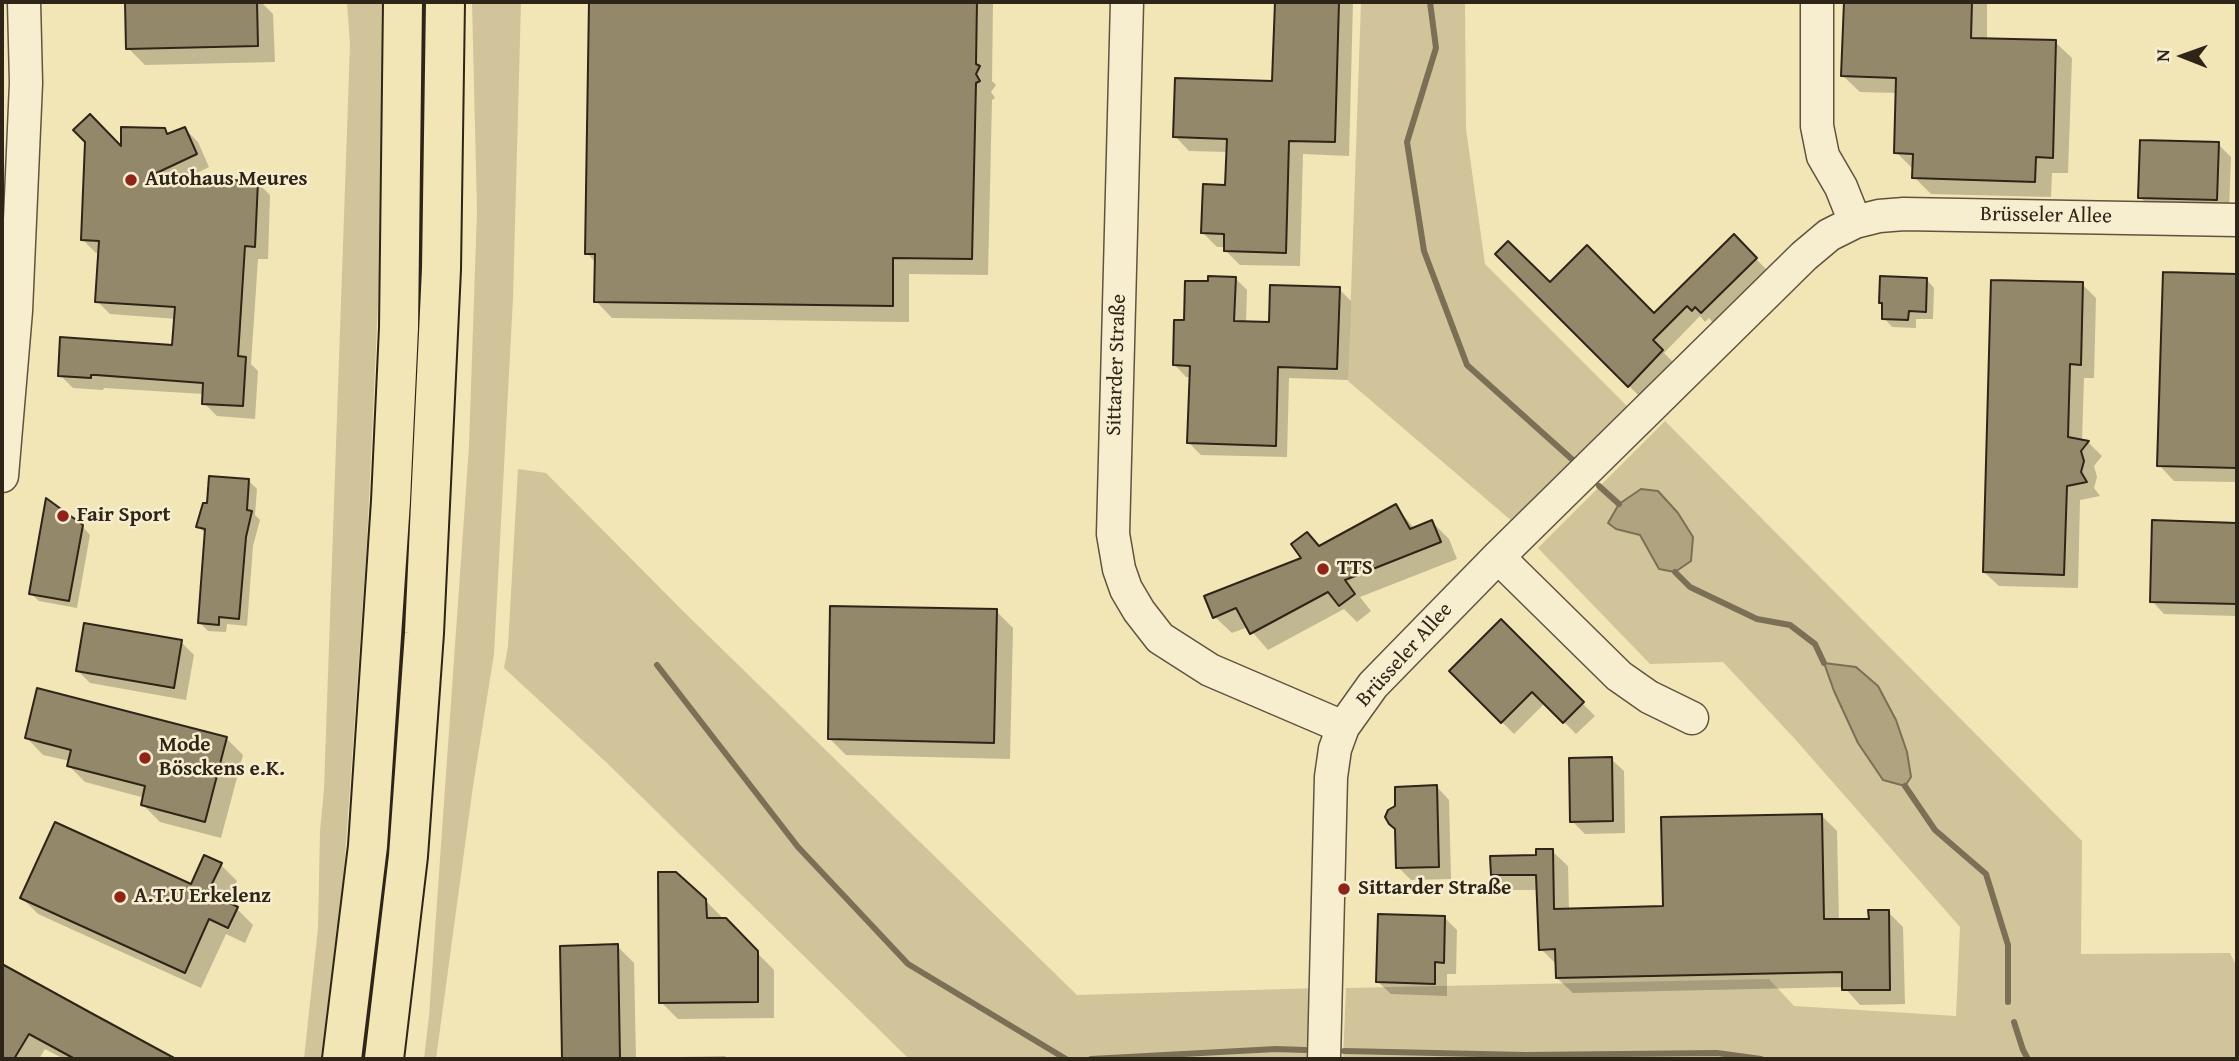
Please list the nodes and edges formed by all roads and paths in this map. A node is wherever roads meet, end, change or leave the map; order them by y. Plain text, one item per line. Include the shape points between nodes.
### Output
1 (24, 2) edge
2 (403, 2) edge
3 (445, 2) edge
4 (1127, 2) edge
5 (1817, 2) edge
6 (12, 172) edge
7 (2237, 219) edge
8 (1855, 222) junction
9 (2, 476) edge
10 (1497, 557) junction
11 (1692, 718) dead end
12 (1343, 727) junction
13 (342, 1059) edge
14 (384, 1059) edge
15 (1324, 1059) edge

1 - 6 street via 26,83
2 - 13 highway via 399,328 391,514 368,846
3 - 14 highway via 442,269 424,633 408,856
4 - 12 street, Sittarder Straße via 1113,520 1119,569 1133,600 1160,638 1210,670
5 - 8 street via 1817,127 1823,156
6 - 9 street via 15,325
7 - 8 street, Brüsseler Allee via 1904,214
8 - 10 street, Brüsseler Allee via 1829,235 1804,256
10 - 11 street via 1619,676
10 - 12 street, Brüsseler Allee via 1373,685
12 - 15 street, Brüsseler Allee via 1331,777

